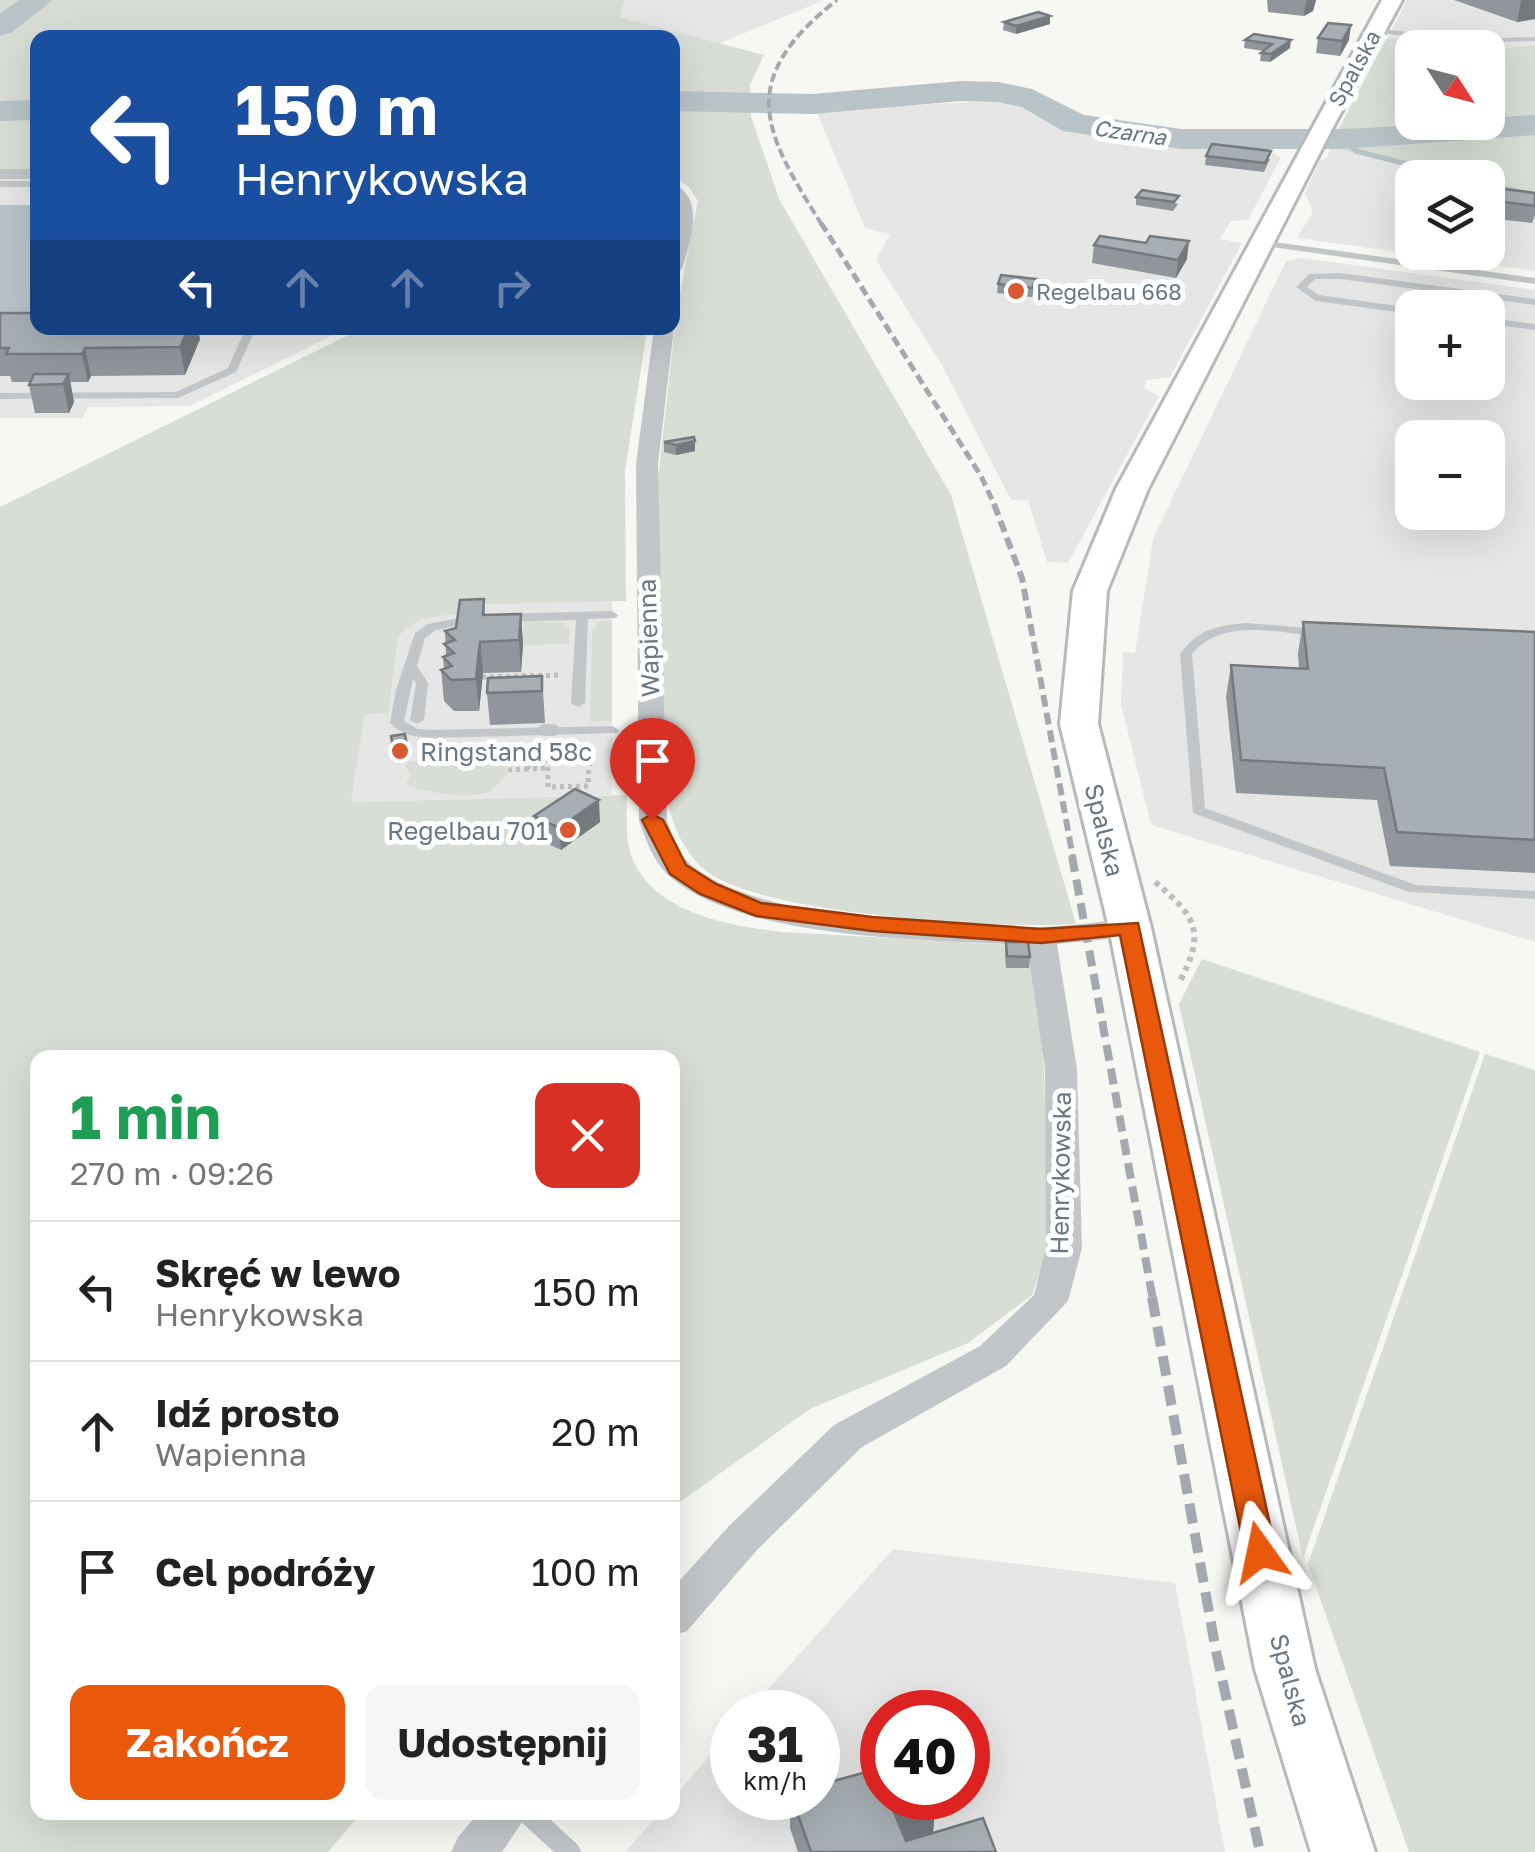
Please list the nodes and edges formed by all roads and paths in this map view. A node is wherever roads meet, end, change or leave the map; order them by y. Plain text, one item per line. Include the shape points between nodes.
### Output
1 (1392, 0) edge
2 (1374, 30) junction
3 (1535, 40) edge
4 (0, 174) edge
5 (30, 174) edge
6 (0, 184) edge
7 (30, 184) edge
8 (680, 196) edge
9 (680, 230) edge
10 (1260, 243) junction
11 (1535, 280) edge
12 (1445, 290) edge
13 (1505, 298) edge
14 (1535, 302) edge
15 (1395, 309) edge
16 (1505, 323) edge
17 (1535, 327) edge
18 (248, 335) edge
19 (663, 335) edge
20 (0, 396) edge
21 (612, 615) dead end
22 (582, 616) junction
23 (1346, 634) edge
24 (413, 669) junction
25 (580, 674) junction
26 (482, 677) edge
27 (578, 703) dead end
28 (417, 720) dead end
29 (612, 730) dead end
30 (548, 757) dead end
31 (548, 768) junction
32 (508, 770) dead end
33 (588, 776) dead end
34 (1148, 877) dead end
35 (1535, 895) edge
36 (1130, 928) junction
37 (1041, 936) junction
38 (1173, 993) dead end
39 (680, 1611) edge
40 (500, 1820) edge
41 (535, 1820) edge
42 (474, 1852) edge
43 (570, 1852) edge
44 (1342, 1852) edge

1 - 2 street, Spalska
2 - 3 lane via 1464,41
2 - 10 street, Spalska
4 - 5 street
6 - 7 lane
8 - 9 street
10 - 11 lane
10 - 36 street, Spalska via 1132,489 1090,591 1078,724
12 - 15 lane via 1340,276 1312,276 1301,287 1316,298
13 - 14 lane
16 - 17 lane
18 - 20 lane via 232,370 178,395
19 - 37 street, Wapienna via 646,464 652,820 662,846 678,869 756,909
21 - 22 lane
22 - 24 lane via 477,618 432,627 419,636
22 - 25 lane
23 - 35 lane via 1233,628 1193,640 1186,654 1198,810 1414,888
24 - 28 lane via 422,683
24 - 29 lane via 402,685 397,722 403,729
25 - 26 path
25 - 27 lane
30 - 31 path
31 - 32 path
31 - 33 path via 548,787 588,786
34 - 38 path via 1188,909 1198,932 1195,956
36 - 37 street
36 - 44 street, Spalska via 1284,1669
37 - 39 street, Henrykowska via 1062,1109 1064,1248 1050,1301 993,1356 848,1436 743,1538
40 - 42 street
41 - 43 lane

